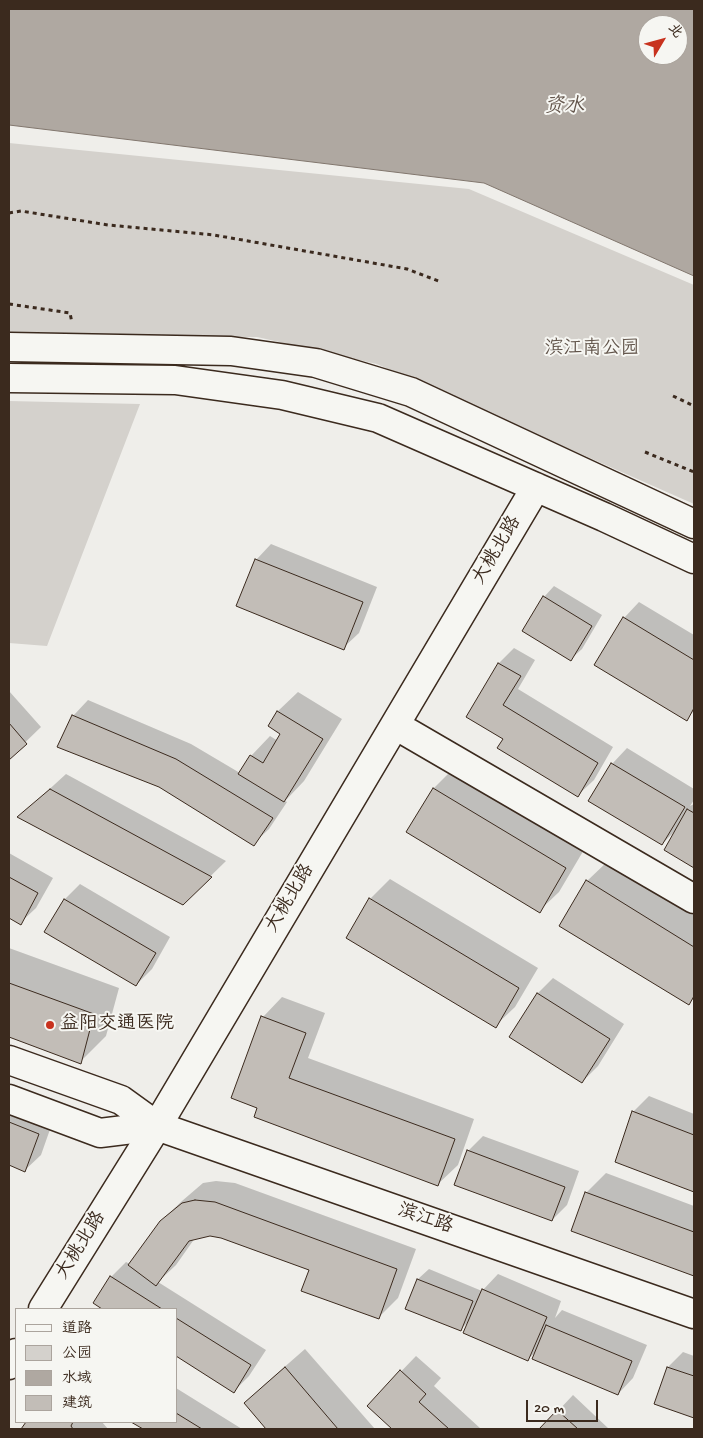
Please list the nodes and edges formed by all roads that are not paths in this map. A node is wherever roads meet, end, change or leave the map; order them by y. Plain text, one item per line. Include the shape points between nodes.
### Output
1 (9, 347) edge
2 (9, 378) edge
3 (536, 487) junction
4 (694, 524) edge
5 (694, 559) edge
6 (395, 725) junction
7 (694, 899) edge
8 (9, 1060) edge
9 (9, 1099) edge
10 (157, 1126) junction
11 (44, 1308) edge
12 (694, 1314) edge

1 - 4 street via 231,351 316,364 411,392
2 - 3 street via 175,380 282,395 378,418
3 - 5 street
3 - 6 street, 大桃北路
6 - 7 street
6 - 10 street, 大桃北路
8 - 10 street, 滨江路 via 121,1100
9 - 10 street, 滨江路 via 100,1133
10 - 11 street, 大桃北路
10 - 12 street, 滨江路

